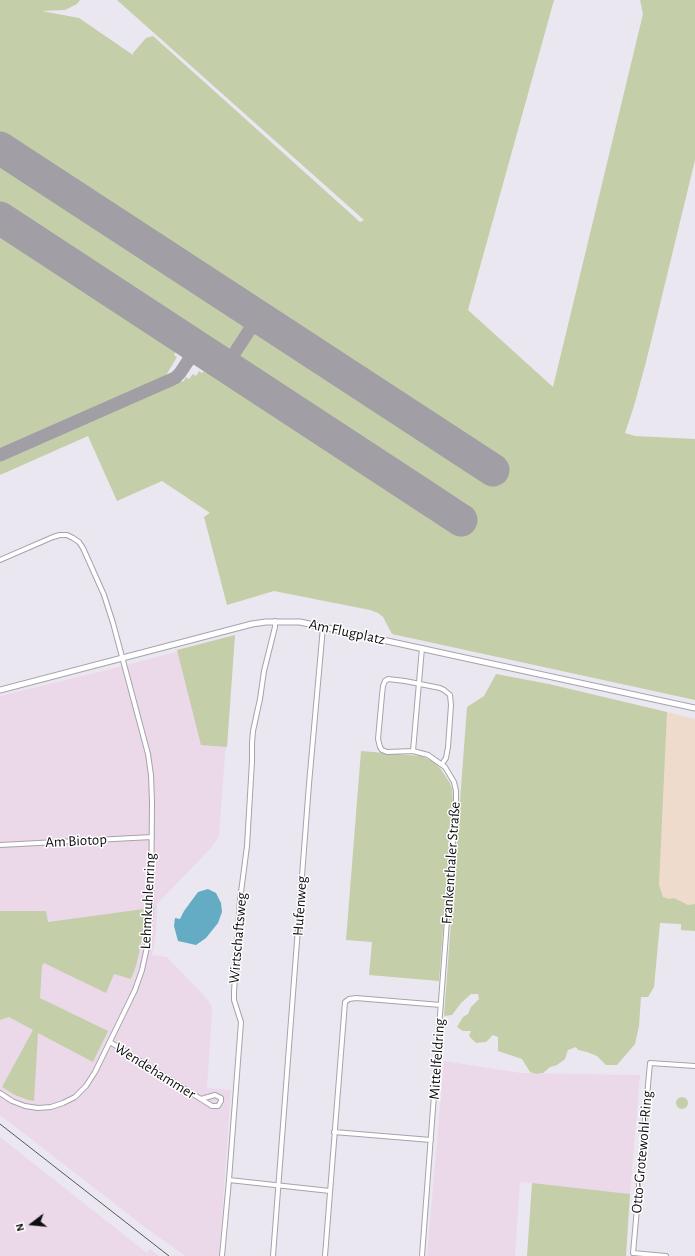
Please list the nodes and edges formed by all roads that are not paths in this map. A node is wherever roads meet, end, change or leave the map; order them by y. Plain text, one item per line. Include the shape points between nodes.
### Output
1 (0, 560) edge
2 (275, 621) junction
3 (323, 627) junction
4 (422, 648) junction
5 (123, 658) junction
6 (419, 684) junction
7 (0, 690) edge
8 (695, 708) edge
9 (413, 751) junction
10 (442, 764) junction
11 (152, 836) junction
12 (0, 846) edge
13 (441, 1005) junction
14 (110, 1042) junction
15 (695, 1066) edge
16 (0, 1093) edge
17 (201, 1100) dead end
18 (334, 1132) junction
19 (431, 1140) junction
20 (229, 1180) junction
21 (278, 1185) junction
22 (330, 1191) junction
23 (222, 1256) edge
24 (273, 1256) edge
25 (325, 1256) edge
26 (422, 1256) edge
27 (666, 1256) edge

1 - 5 street, Lehmkuhlenring via 56,536 67,535 76,539 85,551 104,595
2 - 3 street, Am Flugplatz via 300,622
2 - 5 street, Am Flugplatz via 252,624
2 - 20 street, Wirtschaftsweg via 252,743 234,992 241,1022
3 - 4 street, Am Flugplatz
3 - 21 street, Hufenweg
4 - 6 street
4 - 8 street, Am Flugplatz
5 - 7 street, Am Flugplatz
5 - 11 street, Lehmkuhlenring via 150,767
6 - 9 street
6 - 9 street via 388,679 383,686 381,703 378,739 380,747 387,752
6 - 10 street via 440,688 450,695 448,747
9 - 10 street, Frankenthaler Straße via 428,755
10 - 13 street, Frankenthaler Straße via 454,782 456,800
11 - 12 street, Am Biotop
11 - 14 street, Lehmkuhlenring via 148,947 135,990
13 - 18 street, Mittelfeldring via 356,998 345,1002
13 - 19 street, Mittelfeldring
14 - 16 street, Lehmkuhlenring via 86,1086 75,1097 63,1103 51,1107 31,1107 18,1104
14 - 17 street, Wendehammer
15 - 27 street, Otto-Grotewohl-Ring via 650,1063 633,1253
18 - 19 street
18 - 22 street, Mittelfeldring
19 - 26 street, Mittelfeldring
20 - 21 street
20 - 23 street, Wirtschaftsweg
21 - 22 street
21 - 24 street, Hufenweg
22 - 25 street, Mittelfeldring

